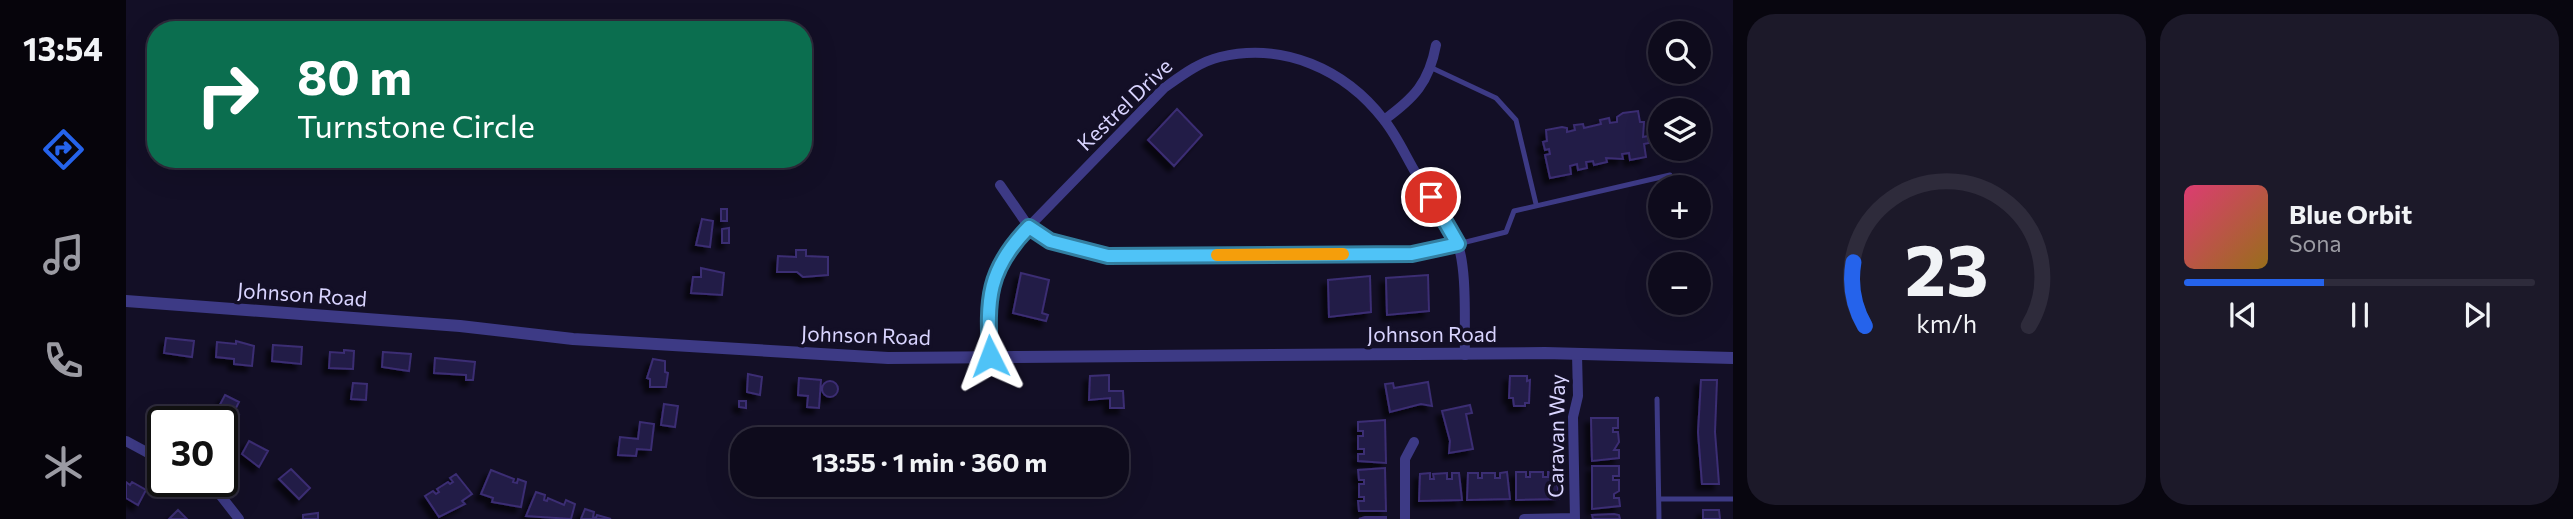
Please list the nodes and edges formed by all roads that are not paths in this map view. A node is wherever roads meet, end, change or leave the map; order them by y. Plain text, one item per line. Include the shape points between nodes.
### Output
1 (1436, 45) dead end
2 (1432, 68) junction
3 (1384, 120) junction
4 (1648, 180) edge
5 (1000, 185) dead end
6 (1536, 204) junction
7 (1029, 227) junction
8 (1458, 244) junction
9 (126, 300) edge
10 (1577, 354) junction
11 (1465, 355) junction
12 (990, 356) junction
13 (1733, 358) edge
14 (1657, 398) dead end
15 (126, 441) edge
16 (1414, 442) dead end
17 (147, 452) edge
18 (222, 497) edge
19 (1658, 499) junction
20 (1733, 499) edge
21 (239, 519) edge
22 (1405, 519) edge
23 (1524, 519) edge
24 (1575, 519) edge
25 (1659, 519) edge

1 - 2 street
2 - 3 street via 1413,99
2 - 6 lane via 1496,98 1516,120
3 - 7 street, Kestrel Drive via 1343,78 1311,62 1252,53 1218,57 1164,88
3 - 8 street, Kestrel Drive
4 - 6 lane
5 - 7 street
6 - 8 lane via 1514,211 1506,232
7 - 8 street via 1050,241 1108,256 1412,254
7 - 12 street, Kestrel Drive via 1000,261 990,289
8 - 11 street, Kestrel Drive
9 - 12 street, Johnson Road via 769,352 895,358
10 - 11 street, Johnson Road
10 - 13 street, Johnson Road
10 - 24 street, Caravan Way
11 - 12 street, Johnson Road
14 - 19 lane
15 - 17 street
16 - 22 street via 1405,459
18 - 21 street
19 - 20 lane
19 - 25 lane
23 - 24 street

